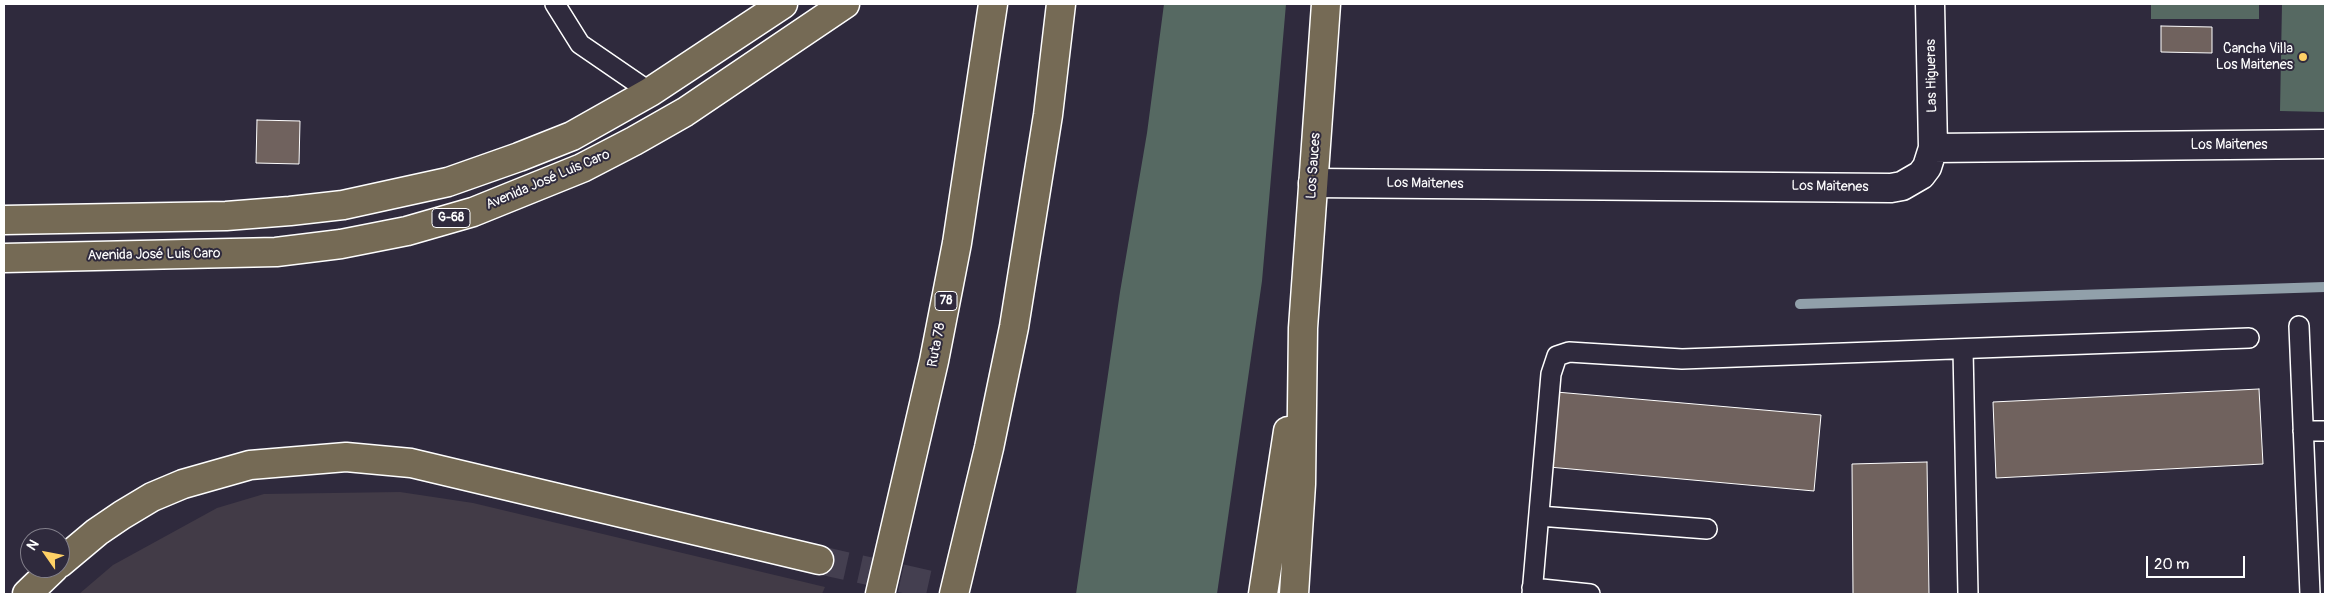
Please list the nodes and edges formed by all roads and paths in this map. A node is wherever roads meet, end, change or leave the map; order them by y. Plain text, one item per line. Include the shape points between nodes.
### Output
1 (556, 4) edge
2 (784, 4) edge
3 (844, 4) edge
4 (993, 4) edge
5 (1061, 4) edge
6 (1326, 4) edge
7 (1930, 4) edge
8 (650, 92) junction
9 (2325, 144) edge
10 (1933, 148) junction
11 (1313, 183) junction
12 (4, 220) edge
13 (4, 258) edge
14 (2299, 326) dead end
15 (1303, 328) junction
16 (2249, 338) dead end
17 (1962, 349) junction
18 (2325, 431) edge
19 (2303, 432) junction
20 (1539, 516) junction
21 (1707, 529) dead end
22 (70, 555) edge
23 (819, 560) tunnel mouth
24 (44, 578) edge
25 (1532, 591) edge
26 (27, 594) edge
27 (880, 594) edge
28 (954, 594) edge
29 (1263, 594) edge
30 (1294, 594) edge
31 (1590, 594) edge
32 (1968, 594) edge
33 (2310, 594) edge

1 - 8 lane via 580,44
2 - 8 main road
3 - 13 main road, Avenida José Luis Caro / G-68 via 686,112 582,168 473,212 407,231 276,252
4 - 27 main road, Ruta 78 / 78 via 954,261 926,400
5 - 28 main road via 1048,115 1015,317 989,448
6 - 11 main road, Los Sauces
7 - 10 street, Las Higueras
8 - 12 main road via 572,136 528,154 448,182 396,195 334,206 226,216
9 - 10 street, Los Maitenes
10 - 11 street, Los Maitenes via 1921,175 1902,186 1891,188
11 - 15 main road, Los Sauces
14 - 19 lane
15 - 29 main road, Los Sauces
15 - 30 main road, Los Sauces via 1301,484
16 - 17 lane
17 - 20 lane via 1682,359 1569,352 1557,356 1551,374
17 - 32 lane
18 - 19 lane
19 - 33 lane
20 - 21 lane
20 - 25 lane
22 - 23 main road via 122,515 183,484 250,465 346,457 411,463
24 - 26 main road
25 - 31 lane

